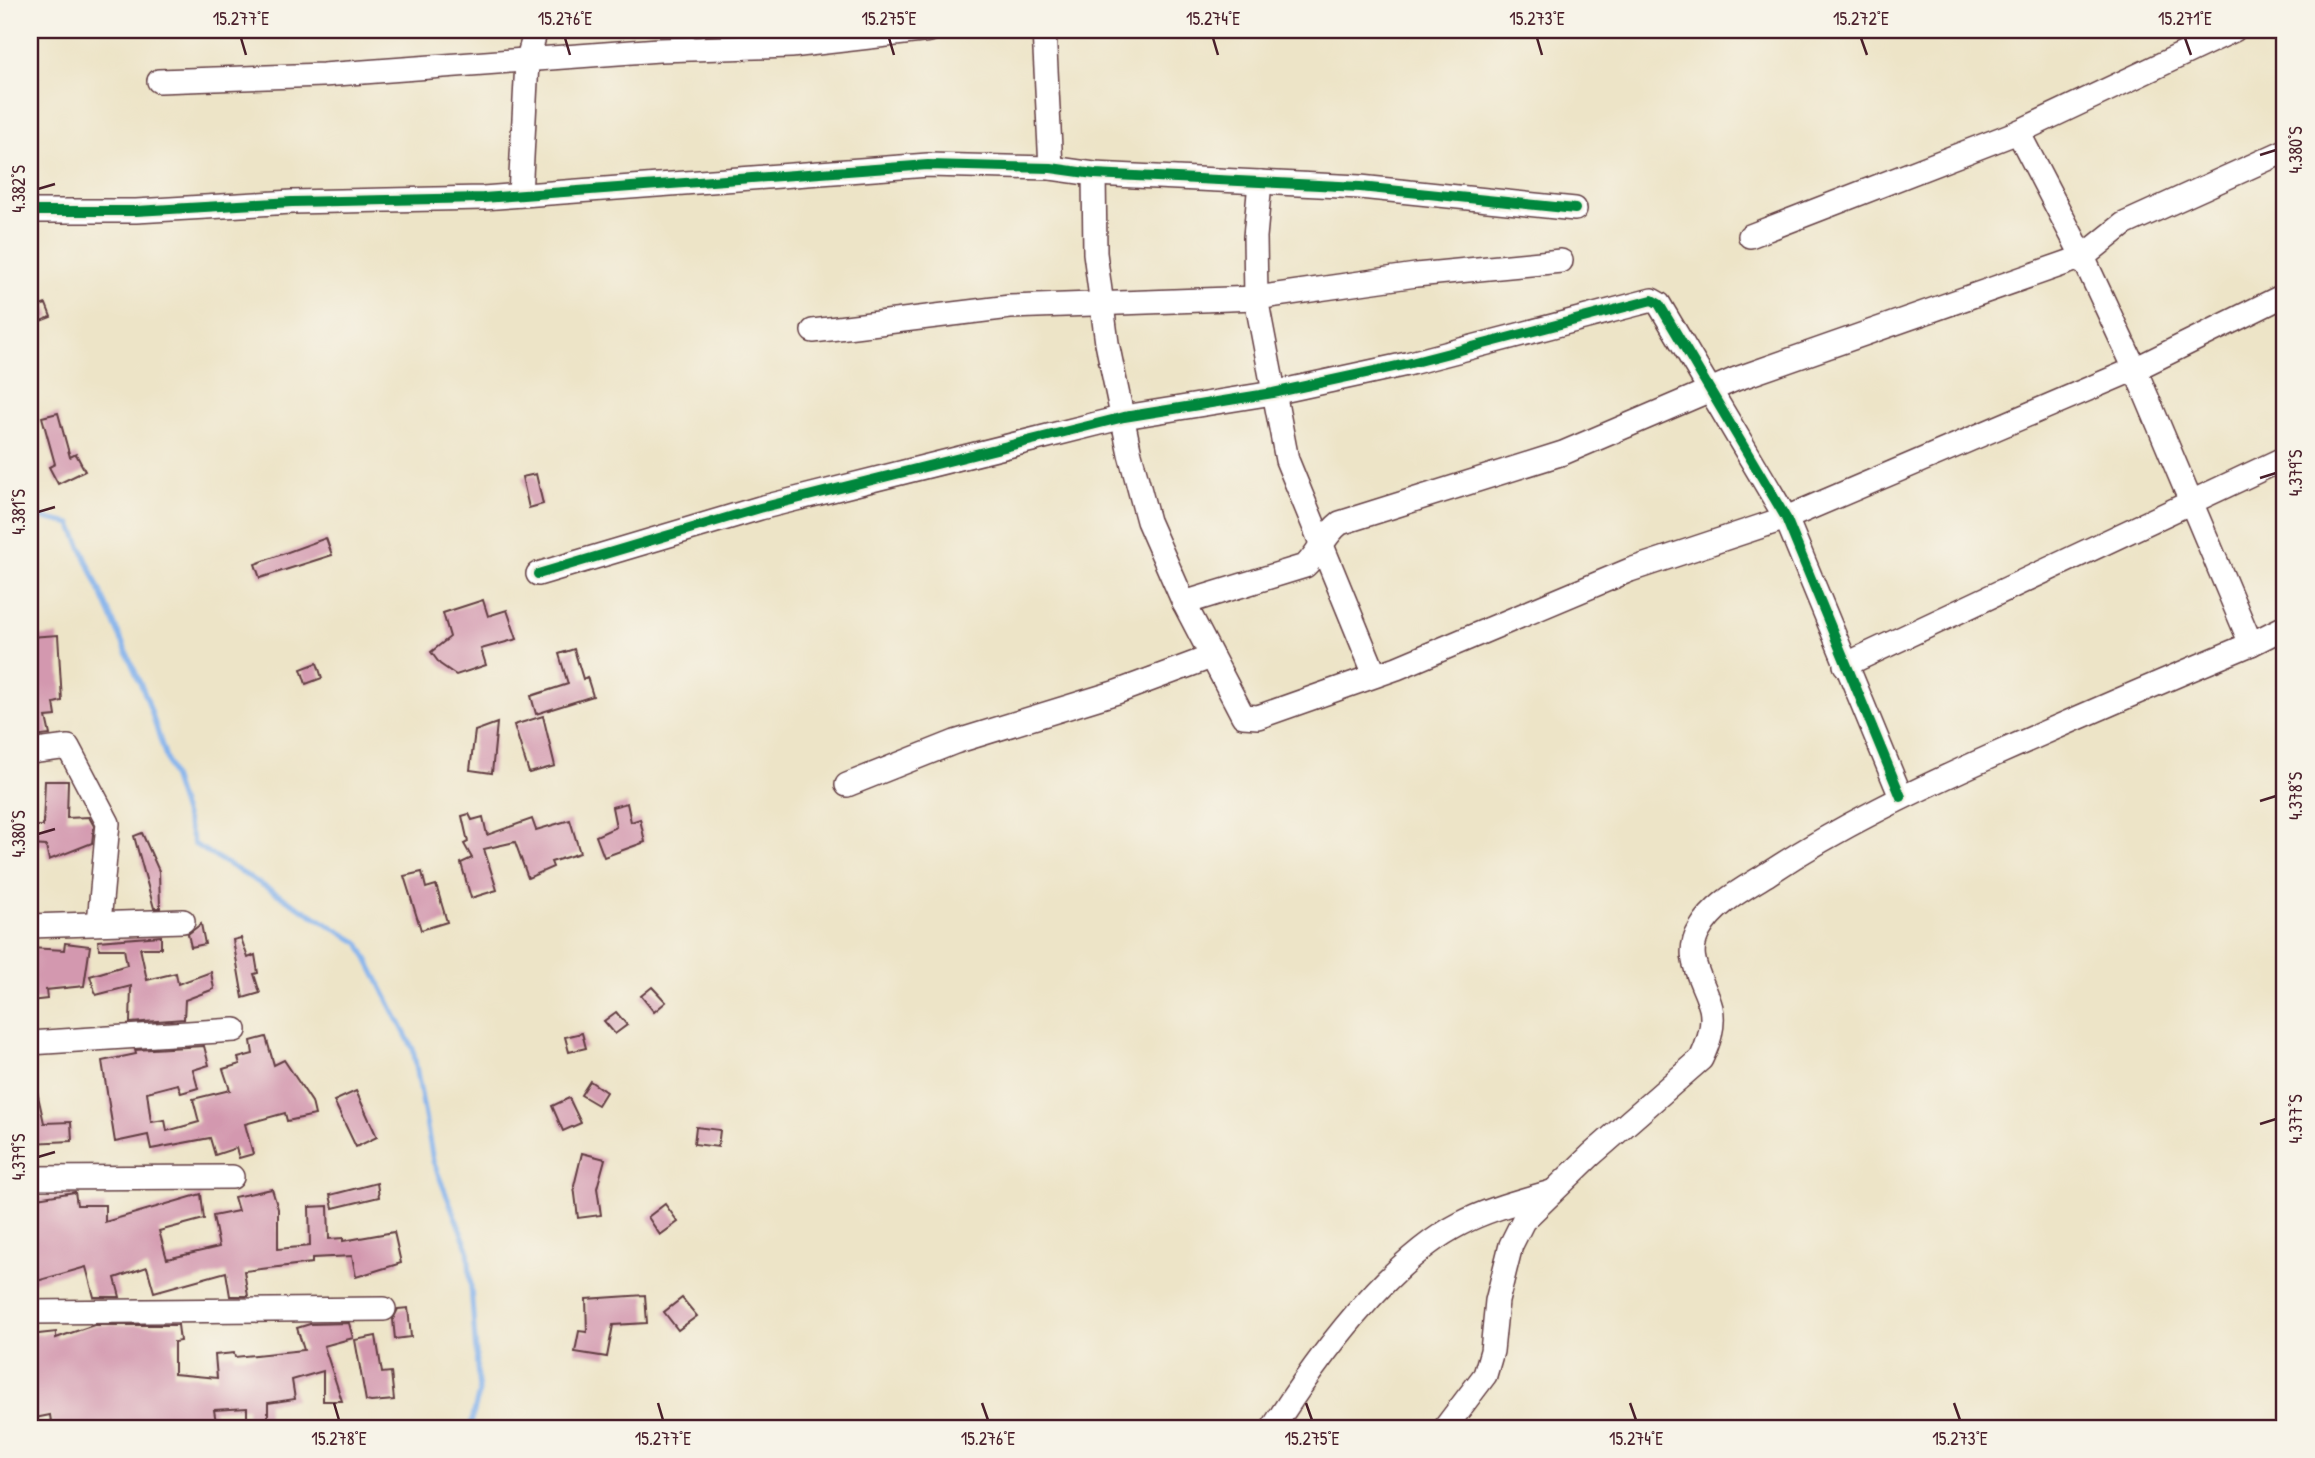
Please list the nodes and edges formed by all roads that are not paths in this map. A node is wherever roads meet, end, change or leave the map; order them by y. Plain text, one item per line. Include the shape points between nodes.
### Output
1 (536, 30) edge
2 (930, 30) edge
3 (1044, 30) edge
4 (2234, 30) edge
5 (527, 62) junction
6 (159, 81) dead end
7 (2018, 132) junction
8 (2285, 151) edge
9 (1051, 169) junction
10 (1094, 174) junction
11 (1260, 182) junction
12 (520, 195) junction
13 (1575, 209) dead end
14 (30, 211) edge
15 (1750, 236) dead end
16 (2083, 257) junction
17 (1562, 261) dead end
18 (2285, 295) edge
19 (1256, 298) junction
20 (1102, 302) junction
21 (813, 331) dead end
22 (2135, 369) junction
23 (1712, 390) junction
24 (1273, 393) junction
25 (1124, 417) junction
26 (2285, 458) edge
27 (2192, 500) junction
28 (1786, 518) junction
29 (1319, 545) junction
30 (538, 574) dead end
31 (1184, 603) junction
32 (2285, 627) edge
33 (2251, 644) junction
34 (1211, 657) junction
35 (1845, 665) junction
36 (1375, 676) junction
37 (30, 752) edge
38 (847, 785) dead end
39 (1901, 797) junction
40 (183, 921) dead end
41 (99, 923) junction
42 (30, 926) edge
43 (235, 1030) dead end
44 (30, 1043) edge
45 (232, 1177) dead end
46 (30, 1178) edge
47 (1554, 1191) junction
48 (384, 1309) dead end
49 (30, 1312) edge
50 (1273, 1428) edge
51 (1445, 1428) edge

1 - 5 street
2 - 5 street via 791,46 659,50
3 - 9 street
4 - 7 street
5 - 6 street
5 - 12 street
7 - 15 street
7 - 16 street
8 - 16 street via 2124,223
9 - 10 street
9 - 12 street via 928,164
10 - 11 street
10 - 20 street via 1095,253
11 - 13 street via 1360,187
11 - 19 street
12 - 14 street
16 - 22 street
16 - 23 street
17 - 19 street via 1416,275
18 - 22 street
19 - 20 street
19 - 24 street
20 - 21 street via 1010,307
20 - 25 street via 1112,376
22 - 27 street
22 - 28 street
23 - 24 street via 1659,304 1652,300 1407,365
23 - 28 street
23 - 29 street via 1563,453 1339,523
24 - 25 street
24 - 29 street via 1287,460
25 - 30 street via 760,508
25 - 31 street via 1148,520
26 - 27 street
27 - 33 street
27 - 35 street
28 - 35 street
28 - 36 street via 1630,570
29 - 31 street via 1305,566
29 - 36 street
31 - 34 street
32 - 33 street
33 - 39 street
34 - 36 street via 1243,716 1281,711
34 - 38 street via 1117,692 955,742
35 - 39 street
37 - 41 street via 68,747 108,823
39 - 47 street via 1813,843 1714,908 1692,945 1692,960 1712,1010 1710,1038 1701,1059
40 - 41 street
41 - 42 street
43 - 44 street
45 - 46 street
47 - 50 street via 1460,1224 1404,1261 1311,1369
47 - 51 street via 1523,1221 1511,1245 1485,1375
48 - 49 street

